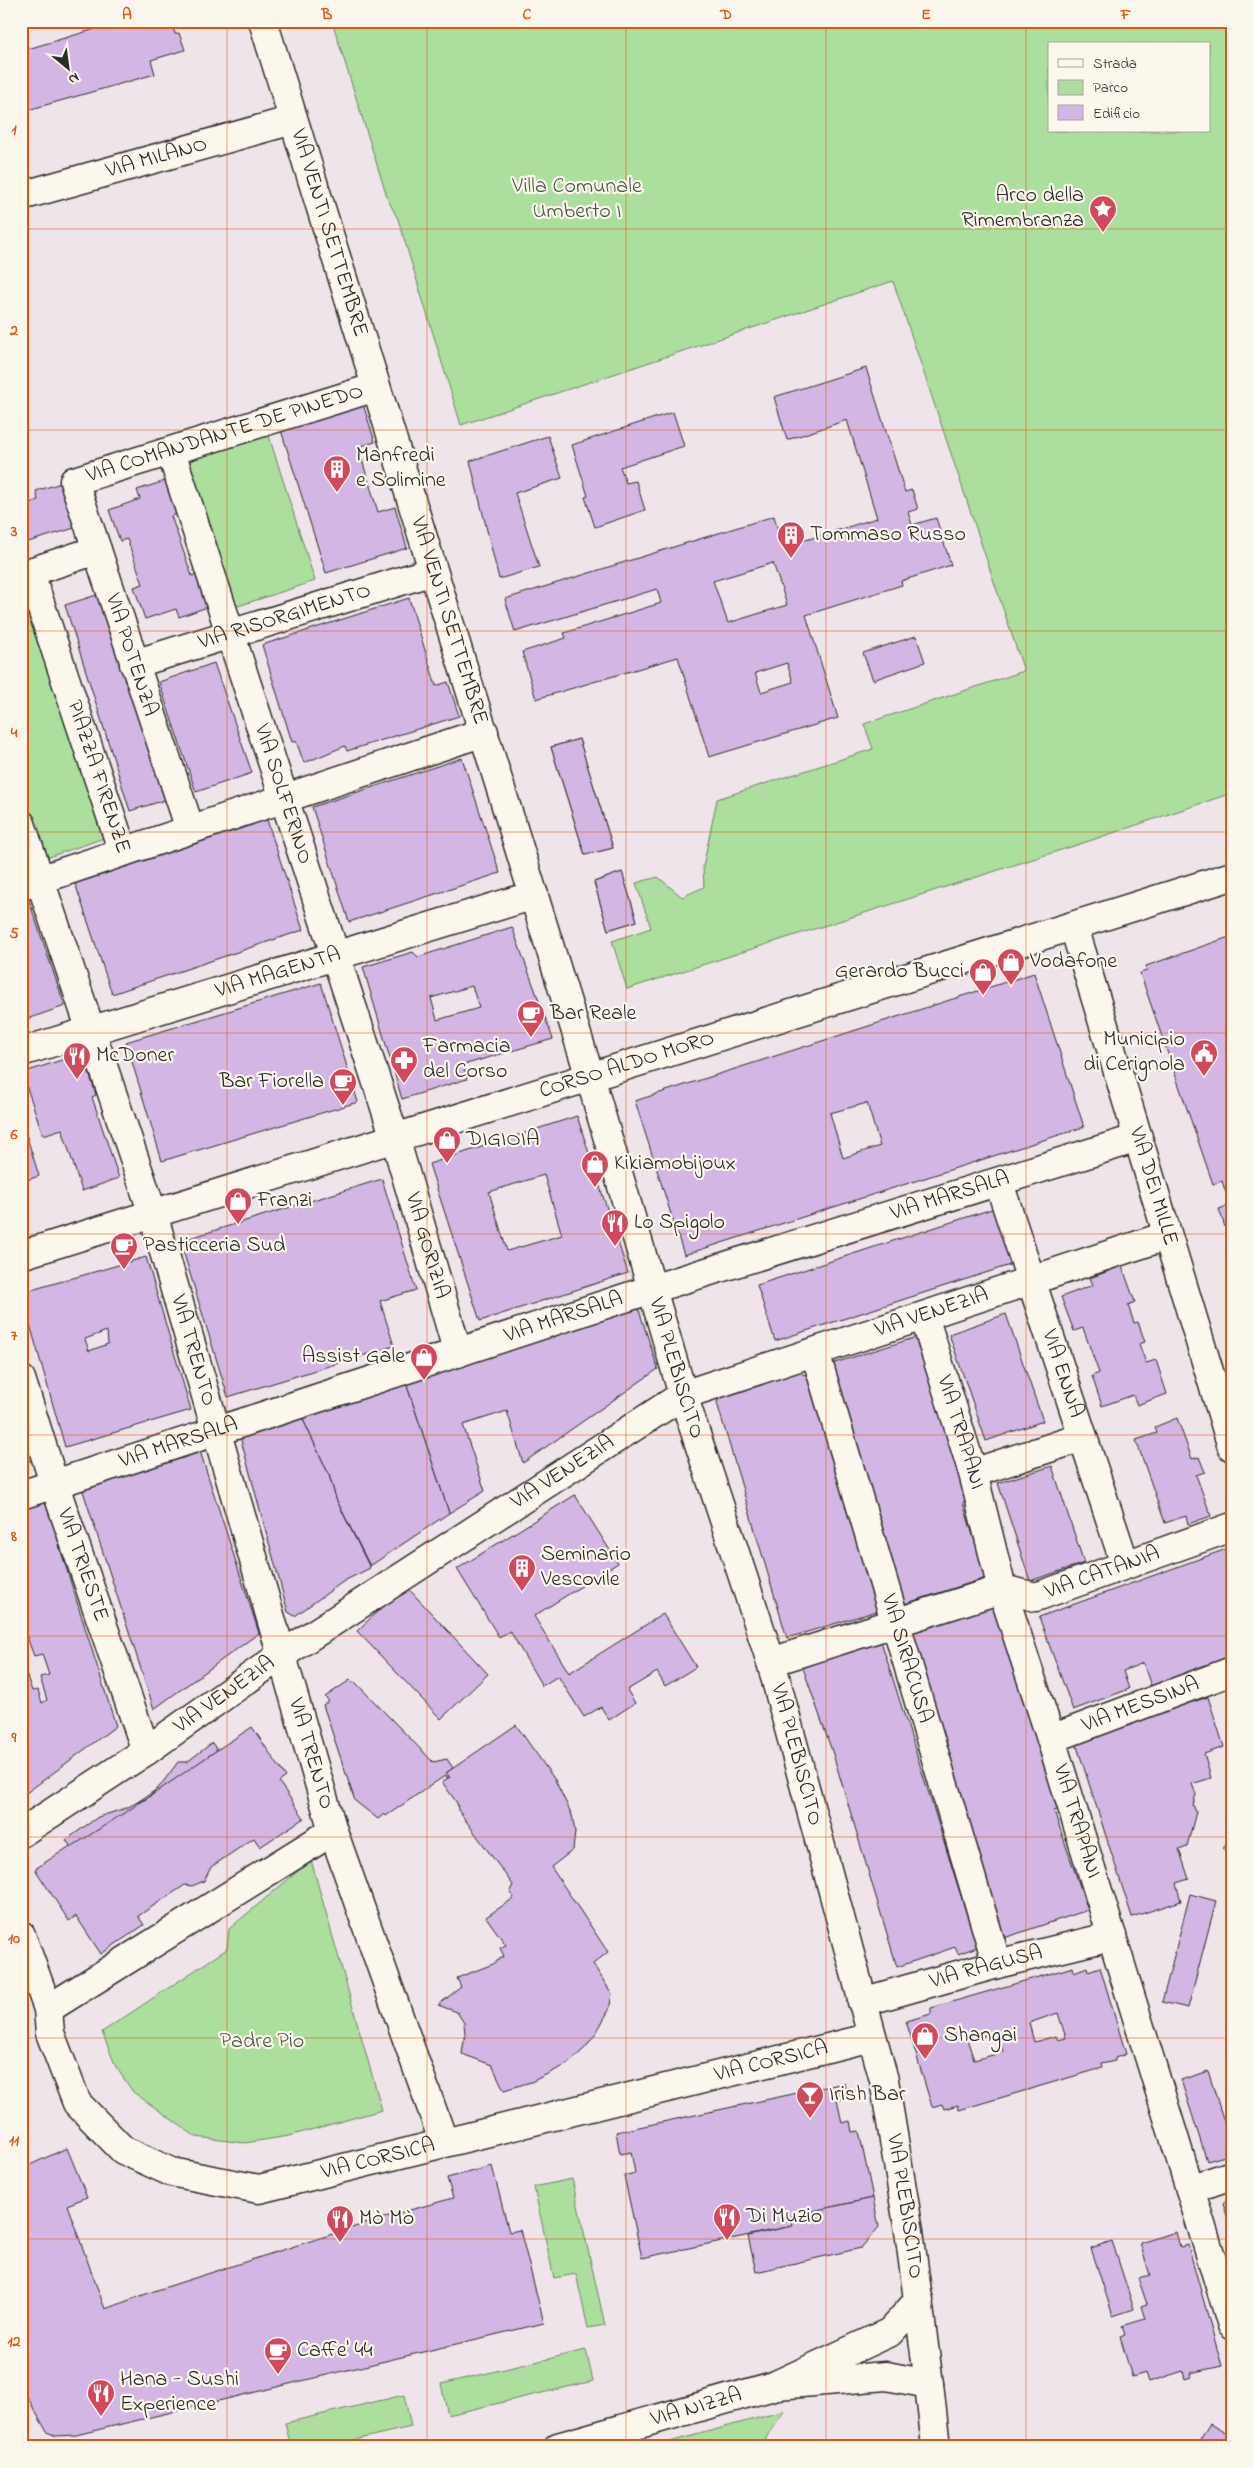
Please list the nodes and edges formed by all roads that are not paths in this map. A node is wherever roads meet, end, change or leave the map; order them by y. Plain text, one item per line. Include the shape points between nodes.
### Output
1 (263, 21) edge
2 (293, 120) junction
3 (21, 196) edge
4 (376, 387) junction
5 (171, 452) junction
6 (74, 481) joint
7 (96, 550) junction
8 (433, 570) junction
9 (26, 574) edge
10 (230, 634) junction
11 (134, 664) junction
12 (484, 732) junction
13 (284, 798) junction
14 (21, 824) edge
15 (190, 830) junction
16 (123, 852) junction
17 (1232, 876) edge
18 (31, 883) edge
19 (534, 895) junction
20 (1074, 927) junction
21 (336, 956) junction
22 (91, 1031) junction
23 (21, 1052) edge
24 (590, 1076) junction
25 (395, 1138) junction
26 (1138, 1138) junction
27 (999, 1183) junction
28 (153, 1214) junction
29 (1166, 1236) junction
30 (21, 1255) edge
31 (1032, 1280) junction
32 (652, 1289) junction
33 (924, 1316) junction
34 (815, 1352) junction
35 (458, 1353) junction
36 (21, 1379) edge
37 (683, 1395) junction
38 (216, 1430) junction
39 (1083, 1438) junction
40 (1232, 1447) edge
41 (972, 1473) junction
42 (54, 1483) junction
43 (21, 1495) edge
44 (1232, 1527) edge
45 (1125, 1564) junction
46 (1002, 1589) junction
47 (895, 1625) junction
48 (280, 1656) junction
49 (771, 1662) junction
50 (1232, 1671) edge
51 (1051, 1738) junction
52 (146, 1751) junction
53 (333, 1831) junction
54 (21, 1833) edge
55 (21, 1935) edge
56 (1112, 1936) junction
57 (997, 1964) junction
58 (862, 2002) junction
59 (48, 2009) junction
60 (872, 2036) junction
61 (444, 2142) junction
62 (1232, 2175) edge
63 (1190, 2190) junction
64 (919, 2300) junction
65 (1232, 2325) edge
66 (930, 2384) junction
67 (776, 2385) junction
68 (558, 2447) edge
69 (936, 2447) edge

1 - 2 street, VIA VENTI SETTEMBRE
2 - 3 street, VIA MILANO
2 - 4 street, VIA VENTI SETTEMBRE
4 - 5 street, VIA COMANDANTE DE PINEDO
4 - 8 street, VIA VENTI SETTEMBRE
5 - 6 street, VIA COMANDANTE DE PINEDO
5 - 10 street, VIA SOLFERINO
6 - 7 street, VIA POTENZA
7 - 9 street
7 - 11 street, VIA POTENZA
8 - 10 street, VIA RISORGIMENTO
8 - 12 street, VIA VENTI SETTEMBRE
9 - 16 street, PIAZZA FIRENZE
10 - 11 street, VIA RISORGIMENTO
10 - 13 street, VIA SOLFERINO
11 - 15 street, VIA POTENZA
12 - 13 street
12 - 19 street, VIA VENTI SETTEMBRE
13 - 15 street
13 - 21 street, VIA SOLFERINO
14 - 18 street
15 - 16 street
16 - 18 street, PIAZZA FIRENZE
17 - 20 street, CORSO ALDO MORO
18 - 22 street, VIA TRENTO
19 - 21 street, VIA MAGENTA
19 - 24 street, VIA VENTI SETTEMBRE
20 - 24 street, CORSO ALDO MORO
20 - 26 street, VIA DEI MILLE
21 - 22 street, VIA MAGENTA
21 - 25 street, VIA SOLFERINO
22 - 23 street, VIA MAGENTA
22 - 28 street, VIA TRENTO
24 - 25 street, CORSO ALDO MORO
24 - 32 street, VIA PLEBISCITO
25 - 28 street, CORSO ALDO MORO
25 - 35 street, VIA GORIZIA
26 - 27 street, VIA MARSALA
26 - 29 street, VIA DEI MILLE
27 - 31 street, VIA ENNA
27 - 32 street, VIA MARSALA
28 - 30 street, CORSO ALDO MORO
28 - 38 street, VIA TRENTO
29 - 31 street, VIA VENEZIA
29 - 40 street, VIA DEI MILLE
31 - 33 street, VIA VENEZIA
31 - 39 street, VIA ENNA
32 - 35 street, VIA MARSALA
32 - 37 street, VIA PLEBISCITO
33 - 34 street, VIA VENEZIA
33 - 41 street, VIA TRAPANI
34 - 37 street, VIA VENEZIA
34 - 47 street, VIA SIRACUSA
35 - 38 street, VIA MARSALA
36 - 42 street, VIA TRIESTE
37 - 48 street, VIA VENEZIA
37 - 49 street, VIA PLEBISCITO
38 - 42 street, VIA MARSALA
38 - 48 street, VIA TRENTO
39 - 41 street
39 - 45 street, VIA ENNA
41 - 46 street, VIA TRAPANI
42 - 43 street, VIA MARSALA
42 - 52 street, VIA TRIESTE
44 - 45 street, VIA CATANIA
45 - 46 street, VIA CATANIA via 1036,1597
46 - 47 street
46 - 51 street, VIA TRAPANI
47 - 49 street
47 - 57 street, VIA SIRACUSA
48 - 52 street, VIA VENEZIA
48 - 53 street, VIA TRENTO
49 - 58 street, VIA PLEBISCITO
50 - 51 street, VIA MESSINA
51 - 56 street, VIA TRAPANI
52 - 54 street, VIA VENEZIA
53 - 59 street
53 - 61 street, VIA TRENTO
55 - 59 street, VIA CORSICA
56 - 57 street, VIA RAGUSA
56 - 63 street, VIA TRAPANI
57 - 58 street, VIA RAGUSA
58 - 60 street, VIA PLEBISCITO
59 - 61 street, VIA CORSICA via 50,2033 77,2104 123,2150 171,2172 260,2189
60 - 61 street, VIA CORSICA
60 - 64 street, VIA PLEBISCITO via 884,2080
62 - 63 street
63 - 65 street, VIA TRAPANI
64 - 66 street, VIA PLEBISCITO
64 - 67 street, VIA NIZZA via 890,2332
66 - 67 street, VIA NIZZA via 886,2376
66 - 69 street, VIA PLEBISCITO
67 - 68 street, VIA NIZZA

